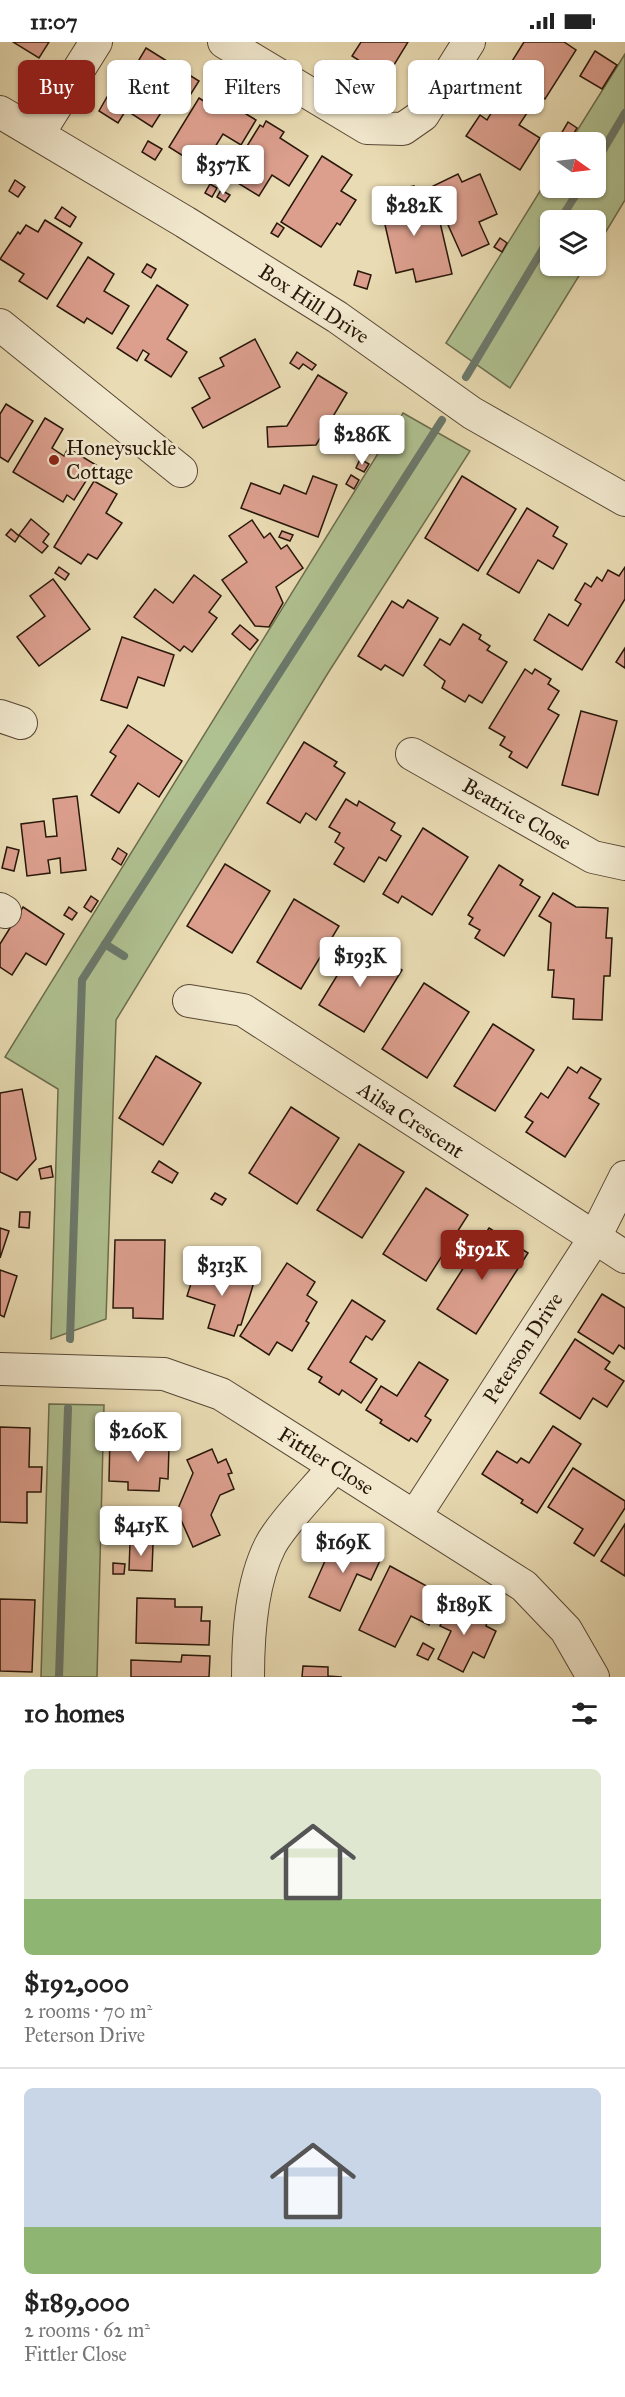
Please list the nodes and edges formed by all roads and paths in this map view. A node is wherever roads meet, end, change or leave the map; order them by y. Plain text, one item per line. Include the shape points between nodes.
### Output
1 (96, 42) edge
2 (224, 42) edge
3 (469, 42) edge
4 (0, 112) edge
5 (39, 133) junction
6 (0, 325) edge
7 (181, 471) dead end
8 (625, 500) edge
9 (412, 754) dead end
10 (625, 864) edge
11 (189, 1001) dead end
12 (625, 1177) edge
13 (594, 1239) junction
14 (625, 1257) edge
15 (0, 1369) edge
16 (334, 1467) junction
17 (415, 1516) junction
18 (248, 1677) edge
19 (593, 1677) edge

1 - 5 street
2 - 3 street via 367,128 404,129 423,115
4 - 5 street, Box Hill Drive
5 - 8 street, Box Hill Drive via 337,317 472,413
6 - 7 street
9 - 10 street, Beatrice Close via 593,857
11 - 13 street, Ailsa Crescent via 243,1010
12 - 13 street, Peterson Drive
13 - 14 street, Ailsa Crescent
13 - 17 street, Peterson Drive
15 - 16 street, Fittler Close via 164,1374 221,1394
16 - 17 street, Fittler Close
16 - 18 street via 271,1544 258,1576
17 - 19 street, Fittler Close via 524,1586 566,1630

